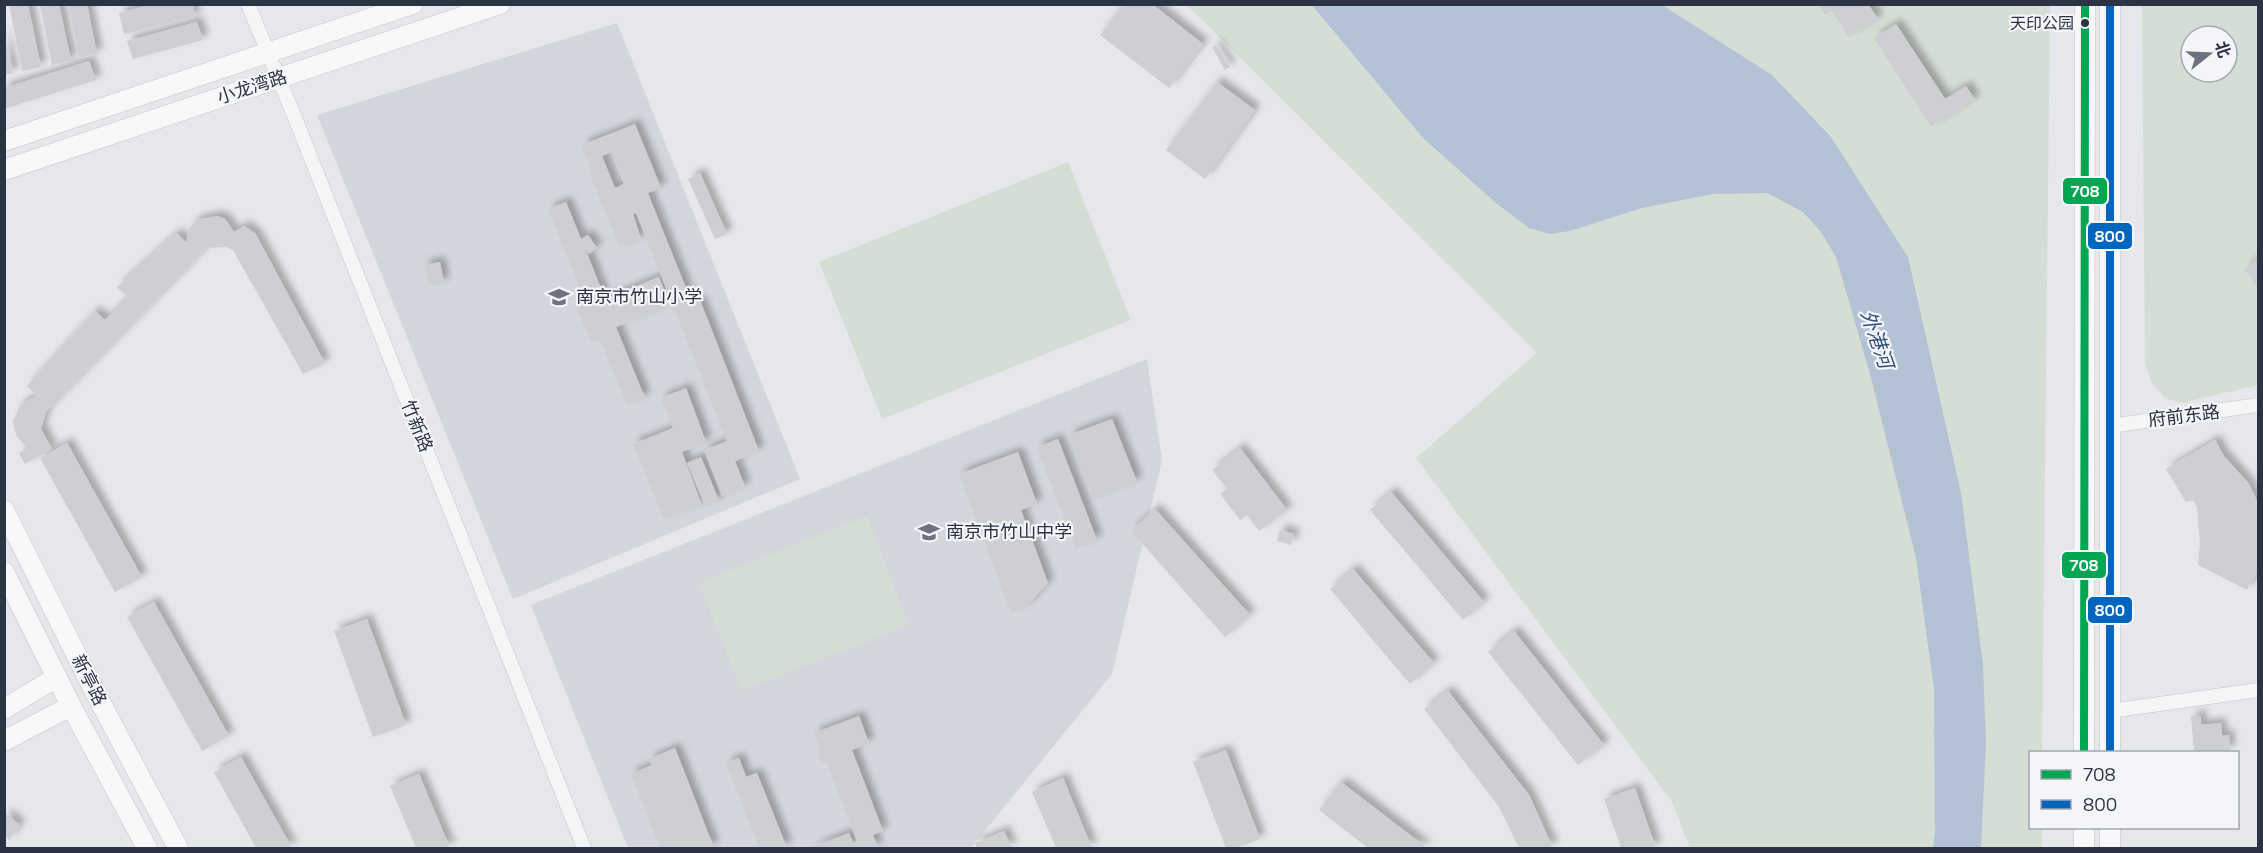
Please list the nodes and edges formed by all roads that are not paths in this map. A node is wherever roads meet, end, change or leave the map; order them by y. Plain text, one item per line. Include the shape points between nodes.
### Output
1 (248, 4) edge
2 (413, 4) edge
3 (500, 4) edge
4 (2085, 4) edge
5 (2110, 4) edge
6 (269, 53) junction
7 (279, 78) junction
8 (4, 141) edge
9 (4, 170) edge
10 (2259, 405) edge
11 (2110, 426) junction
12 (4, 510) edge
13 (4, 572) edge
14 (57, 677) junction
15 (2259, 690) edge
16 (71, 706) junction
17 (4, 709) edge
18 (2110, 711) junction
19 (4, 741) edge
20 (2084, 751) edge
21 (2110, 751) edge
22 (2084, 829) edge
23 (2110, 829) edge
24 (147, 849) edge
25 (178, 849) edge
26 (584, 849) edge
27 (2084, 849) edge
28 (2110, 849) edge

1 - 6 street, 竹新路
2 - 6 main road, 小龙湾路
3 - 7 main road, 小龙湾路
4 - 20 main road
5 - 11 main road
6 - 7 street, 竹新路
6 - 8 main road, 小龙湾路
7 - 9 main road, 小龙湾路
7 - 26 street, 竹新路
10 - 11 street, 府前东路
11 - 18 main road
12 - 25 main road, 新亭路
13 - 14 main road, 新亭路
14 - 16 main road, 新亭路
14 - 17 main road
15 - 18 street
16 - 19 main road
16 - 24 main road, 新亭路
18 - 21 main road
22 - 27 main road
23 - 28 main road

